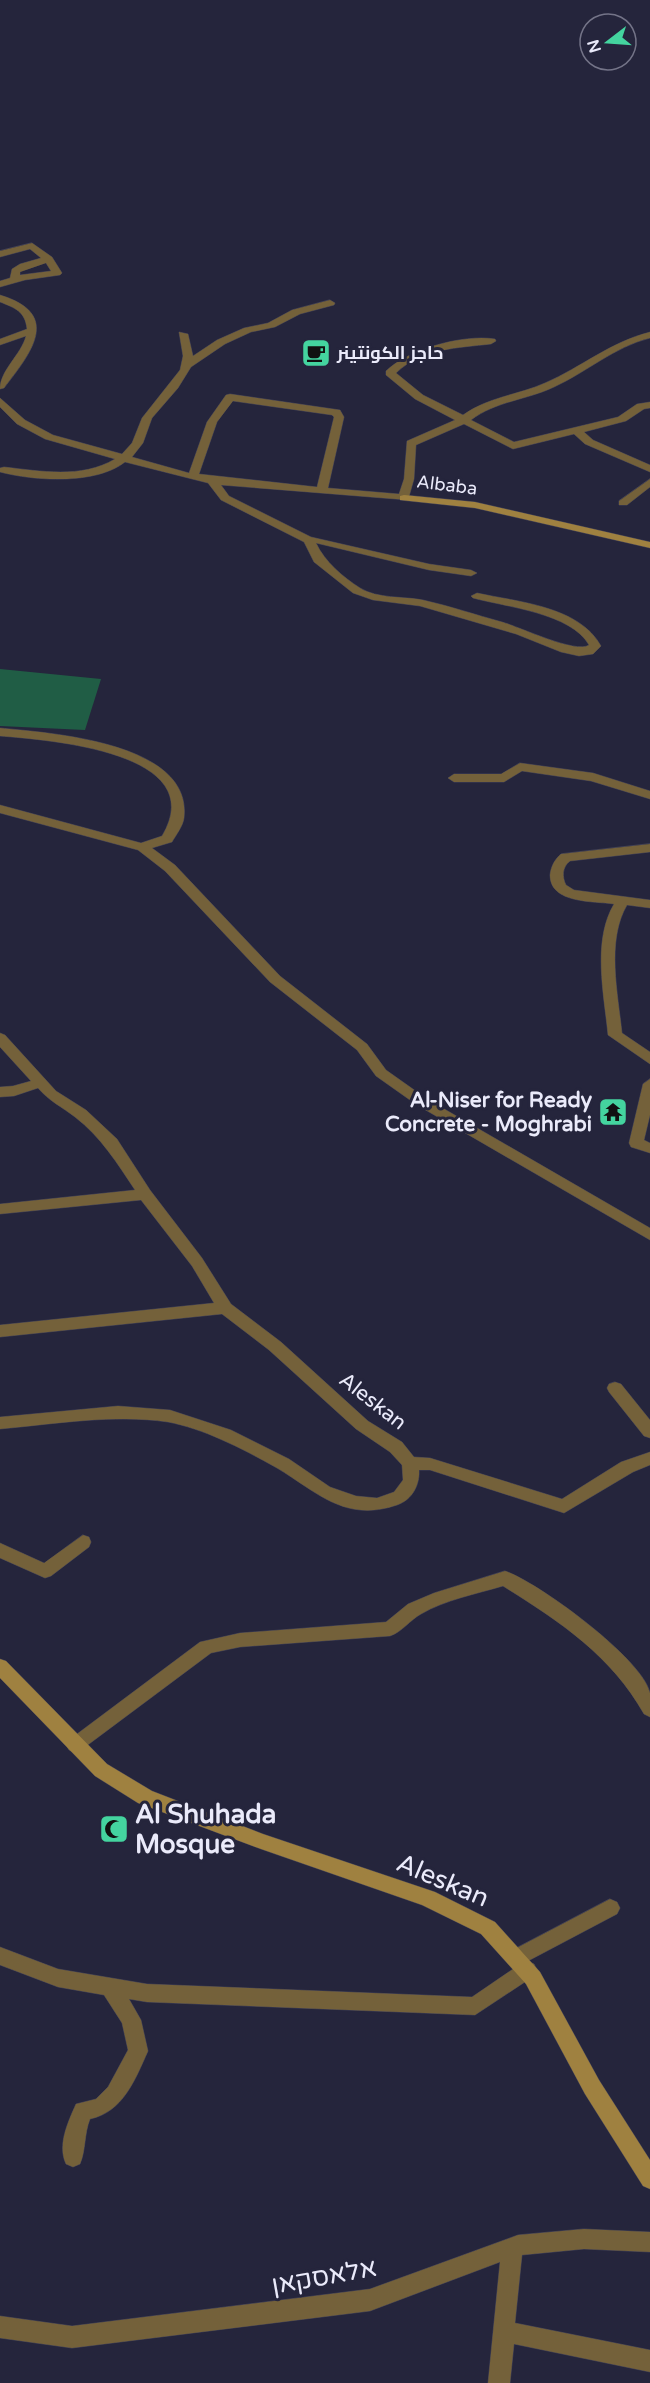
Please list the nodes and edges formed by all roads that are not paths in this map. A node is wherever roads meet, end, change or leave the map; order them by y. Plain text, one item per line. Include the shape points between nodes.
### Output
1 (0, 254) edge
2 (49, 260) junction
3 (15, 279) junction
4 (0, 284) edge
5 (0, 298) edge
6 (330, 303) dead end
7 (33, 330) junction
8 (183, 334) dead end
9 (650, 334) edge
10 (491, 340) dead end
11 (0, 342) edge
12 (187, 365) junction
13 (0, 386) edge
14 (0, 401) edge
15 (650, 405) edge
16 (464, 420) junction
17 (577, 431) junction
18 (122, 458) junction
19 (650, 469) edge
20 (4, 470) dead end
21 (193, 476) junction
22 (212, 480) junction
23 (650, 482) edge
24 (322, 490) junction
25 (404, 498) junction
26 (623, 503) dead end
27 (309, 540) junction
28 (650, 545) edge
29 (471, 573) dead end
30 (477, 596) dead end
31 (0, 732) edge
32 (454, 778) dead end
33 (650, 795) edge
34 (0, 809) edge
35 (142, 847) junction
36 (650, 848) edge
37 (622, 902) junction
38 (650, 904) edge
39 (0, 1038) edge
40 (650, 1059) edge
41 (39, 1083) junction
42 (650, 1084) edge
43 (0, 1092) edge
44 (650, 1148) edge
45 (145, 1194) junction
46 (0, 1209) edge
47 (650, 1234) edge
48 (225, 1308) junction
49 (0, 1331) edge
50 (615, 1388) dead end
51 (0, 1423) edge
52 (650, 1432) edge
53 (650, 1458) edge
54 (410, 1463) junction
55 (83, 1542) dead end
56 (0, 1550) edge
57 (0, 1666) edge
58 (650, 1709) edge
59 (75, 1745) junction
60 (610, 1908) dead end
61 (0, 1956) edge
62 (521, 1964) junction
63 (110, 1987) junction
64 (73, 2157) dead end
65 (650, 2179) edge
66 (650, 2242) edge
67 (512, 2247) junction
68 (0, 2327) edge
69 (504, 2331) junction
70 (650, 2361) edge
71 (499, 2383) edge

1 - 2 street via 32,246
2 - 3 street via 23,266 15,271
2 - 3 street via 57,273
3 - 4 street
5 - 7 street via 24,309 33,320
6 - 12 street via 220,342
7 - 11 street
7 - 13 street via 23,355
8 - 12 street via 189,357
9 - 16 street via 604,352 549,385 476,408
10 - 16 street via 417,354 399,362 390,373 419,397
12 - 18 street via 176,384 143,421 142,436
14 - 18 street via 21,422 49,437
15 - 17 street via 641,406 622,419
16 - 17 street via 513,446
16 - 25 street, Albaba via 411,443
17 - 19 street via 589,442
18 - 20 street via 89,473 46,476
18 - 21 street
21 - 22 street
21 - 24 street via 212,422 230,397 336,412 339,417
22 - 24 street
22 - 27 street via 225,498
23 - 26 street
24 - 25 street
25 - 28 street, Albaba via 476,505
27 - 29 street
27 - 30 street via 318,561 357,591 373,597 421,603 520,631 565,649 579,652 595,646 580,628 547,612
31 - 35 street via 42,735 100,747 139,759 162,773 178,797 177,819 167,839
32 - 33 street via 504,778 520,767 593,777
34 - 35 street
35 - 47 street via 170,868 275,979 362,1047 381,1073 422,1102
36 - 37 street via 566,857 557,864 562,890
37 - 38 street
37 - 40 street via 615,909 610,926 615,1035
39 - 41 street, Aleskan
41 - 43 street
41 - 45 street, Aleskan via 112,1143
42 - 44 street via 636,1143
45 - 46 street
45 - 48 street, Aleskan via 197,1262
48 - 49 street
48 - 54 street, Aleskan via 362,1425 396,1447
50 - 52 street
51 - 54 street, Aleskan via 118,1412 170,1416 225,1434 283,1464 324,1492 356,1503 377,1505 400,1497 411,1481
53 - 54 street via 627,1467 564,1506 430,1464
55 - 56 street via 45,1571
57 - 59 street, Aleskan
58 - 59 street via 642,1692 616,1660 573,1622 505,1578 440,1598 414,1610 390,1629 240,1640 206,1647
59 - 62 street, Aleskan via 100,1770 145,1797 428,1898 488,1928
60 - 62 street
61 - 63 street via 58,1978
62 - 63 street via 475,2006 147,1993
62 - 65 street, Aleskan
63 - 64 street via 131,2020 138,2050 115,2094 101,2107 83,2111 75,2130
66 - 67 street, אלאסקאן via 584,2239
67 - 68 street, אלאסקאן via 370,2300 72,2337
67 - 69 street
69 - 70 street
69 - 71 street

